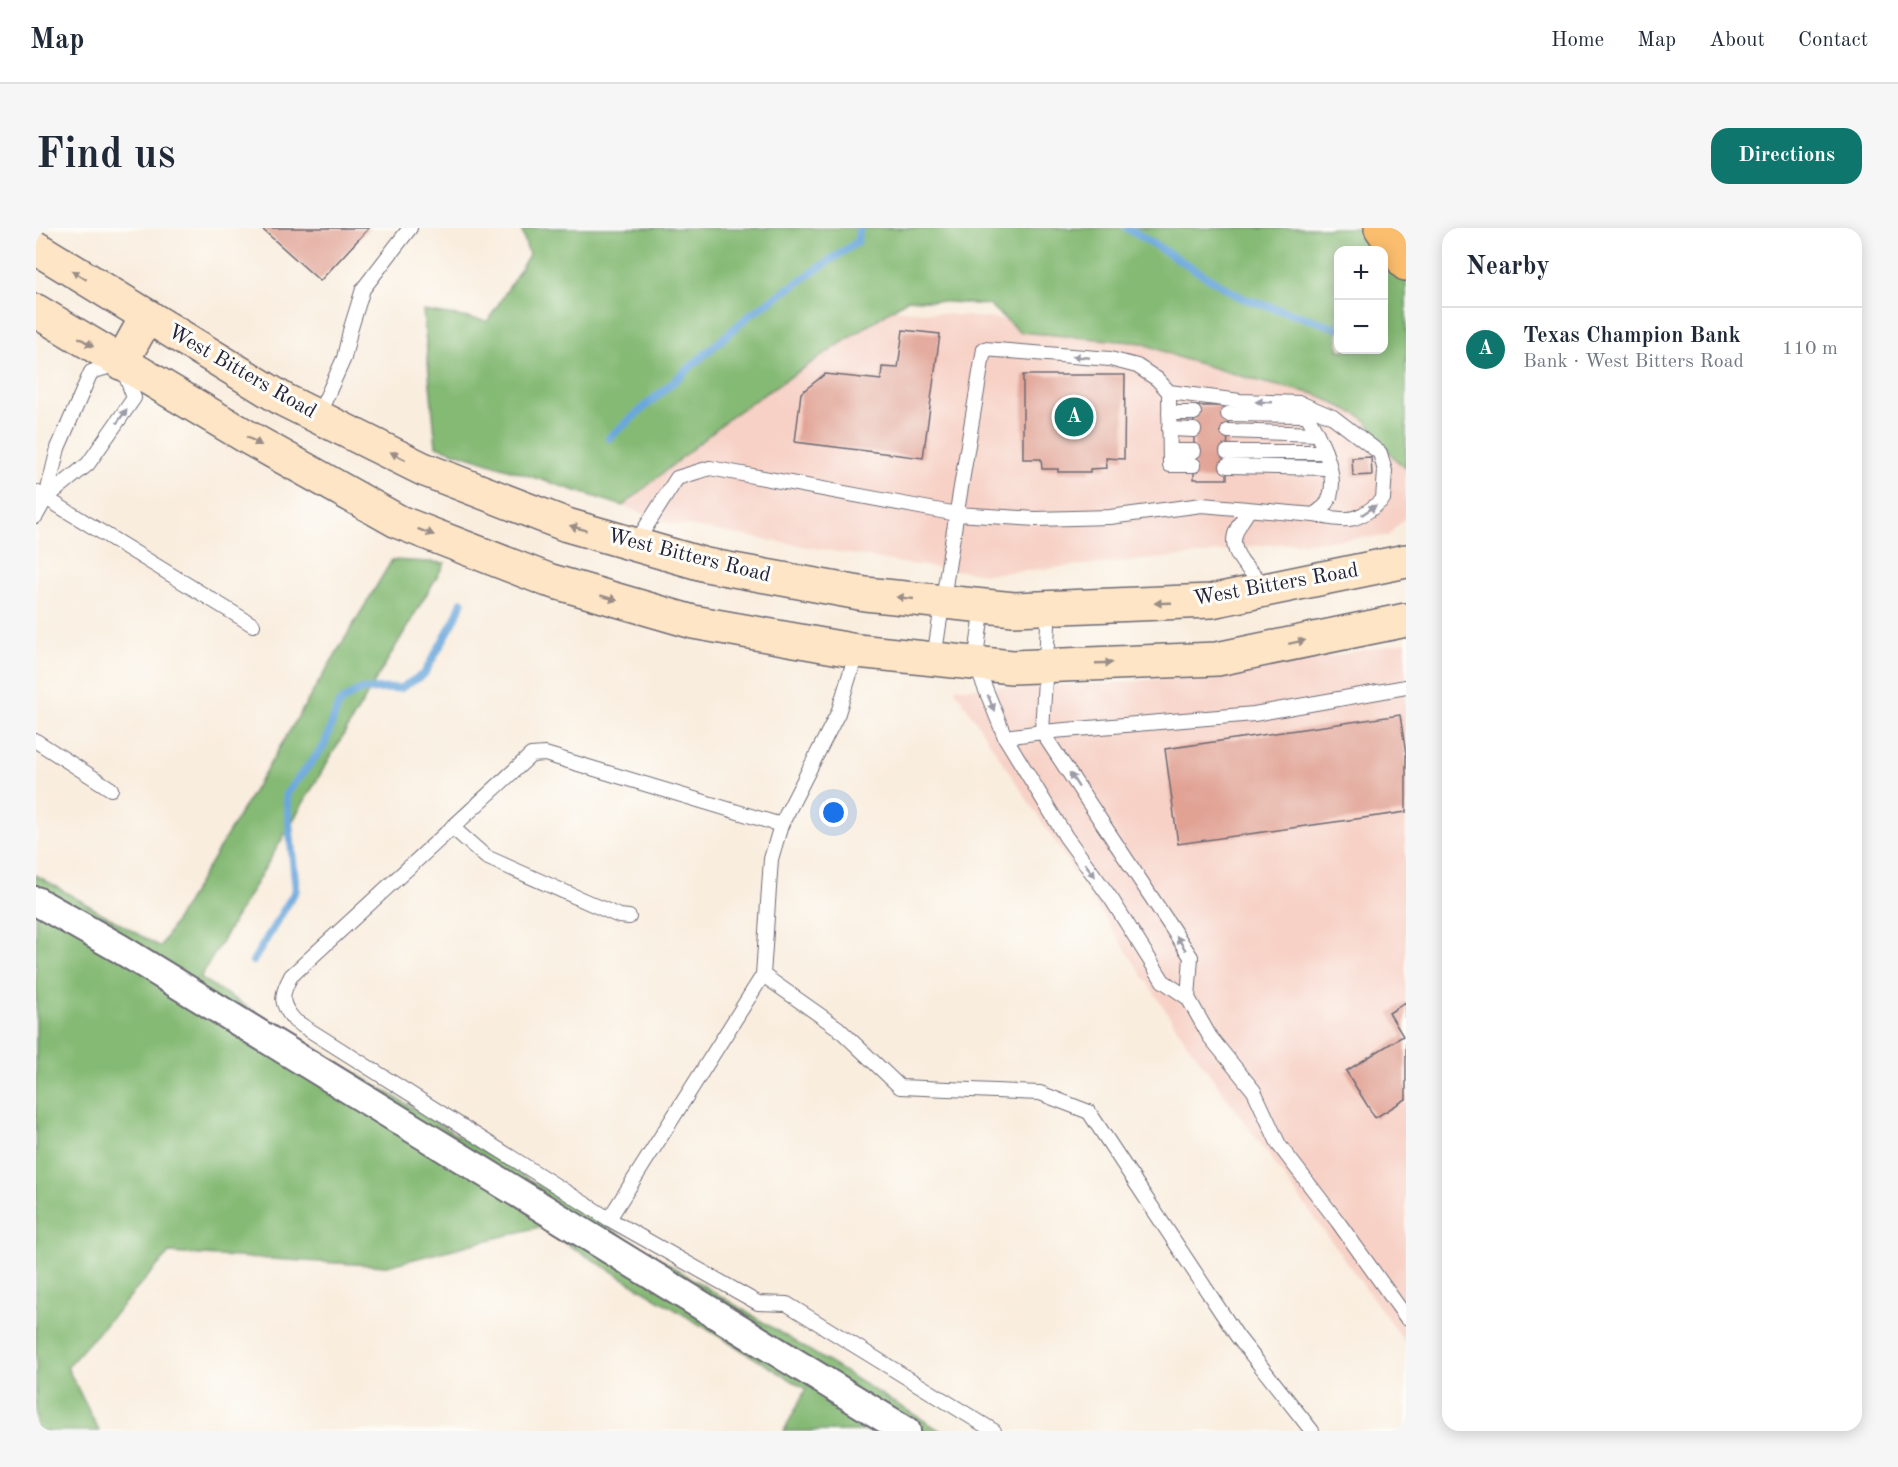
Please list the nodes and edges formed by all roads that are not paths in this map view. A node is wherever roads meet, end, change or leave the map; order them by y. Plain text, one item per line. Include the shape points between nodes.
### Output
1 (410, 228) edge
2 (1381, 228) edge
3 (36, 248) edge
4 (1406, 264) edge
5 (36, 311) edge
6 (147, 316) junction
7 (121, 363) junction
8 (1169, 392) junction
9 (1304, 409) junction
10 (1169, 413) junction
11 (1194, 413) dead end
12 (1228, 414) dead end
13 (318, 416) junction
14 (1169, 429) junction
15 (1194, 430) dead end
16 (1228, 431) dead end
17 (1317, 434) junction
18 (1170, 451) junction
19 (1194, 451) dead end
20 (1227, 452) dead end
21 (1325, 452) junction
22 (1194, 465) dead end
23 (1227, 466) dead end
24 (1329, 468) junction
25 (41, 495) edge
26 (1249, 510) junction
27 (957, 514) junction
28 (1314, 515) junction
29 (36, 516) edge
30 (635, 544) junction
31 (1406, 561) edge
32 (1270, 589) junction
33 (942, 601) junction
34 (983, 606) junction
35 (1049, 607) junction
36 (1406, 620) edge
37 (253, 625) dead end
38 (857, 651) junction
39 (934, 659) junction
40 (975, 663) junction
41 (1046, 666) junction
42 (1406, 687) edge
43 (1042, 732) junction
44 (1005, 737) junction
45 (36, 741) edge
46 (111, 789) dead end
47 (781, 825) junction
48 (452, 827) junction
49 (36, 901) edge
50 (629, 917) dead end
51 (763, 975) junction
52 (1188, 998) junction
53 (609, 1219) junction
54 (1406, 1317) edge
55 (906, 1431) edge
56 (994, 1431) edge
57 (1312, 1431) edge

1 - 13 lane via 363,289 344,358
2 - 4 main road
6 -> 3 main road, West Bitters Road
5 -> 7 main road
6 - 7 main road
6 - 13 main road, West Bitters Road via 284,400
7 - 25 lane via 91,372
25 -> 7 lane via 88,464 134,398
7 -> 38 main road via 410,526 548,580 693,622
9 -> 8 lane
8 - 10 lane
8 -> 27 lane via 1137,366 1110,359 984,349
9 - 12 lane
9 - 17 lane
28 -> 9 lane via 1346,520 1369,512 1383,500 1385,471 1380,453 1359,436 1333,417
10 - 11 lane
10 - 14 lane
30 -> 13 main road, West Bitters Road via 567,525 423,469
14 - 15 lane
14 - 18 lane
16 - 17 lane
17 - 21 lane
18 - 19 lane
18 - 22 lane via 1170,465
20 - 21 lane
21 - 24 lane
23 - 24 lane
24 - 28 lane via 1331,489 1326,505
25 - 29 lane
25 - 37 lane
26 - 27 lane via 1202,505 1110,517 1036,519
26 - 28 lane
26 - 32 lane via 1234,541 1237,553
27 - 30 lane via 710,468 677,478
27 - 33 lane
33 -> 30 main road, West Bitters Road via 865,594 706,565
31 - 32 main road, West Bitters Road
32 -> 35 main road, West Bitters Road via 1211,601
33 - 34 main road, West Bitters Road
33 - 39 lane
34 - 35 main road, West Bitters Road
34 - 40 lane
35 - 41 lane
41 -> 36 main road via 1217,659
38 - 39 main road
38 - 47 lane via 838,713
39 - 40 main road
40 - 41 main road
40 -> 44 lane
41 - 43 lane
42 - 43 lane via 1254,714
43 - 44 lane
52 -> 43 lane via 1191,957
44 -> 52 lane via 1065,837 1112,900 1163,981
45 - 46 lane
47 - 48 lane via 545,754 531,755
47 - 51 lane via 771,859
48 - 50 lane via 486,857
48 - 53 lane via 291,976 283,996 284,1008 295,1021
49 - 55 street via 119,948
51 - 53 lane
51 - 57 lane via 838,1029 900,1087 1040,1093 1089,1112 1237,1336
52 - 54 lane via 1210,1037 1254,1091 1279,1145
53 - 56 lane via 758,1303 787,1304

